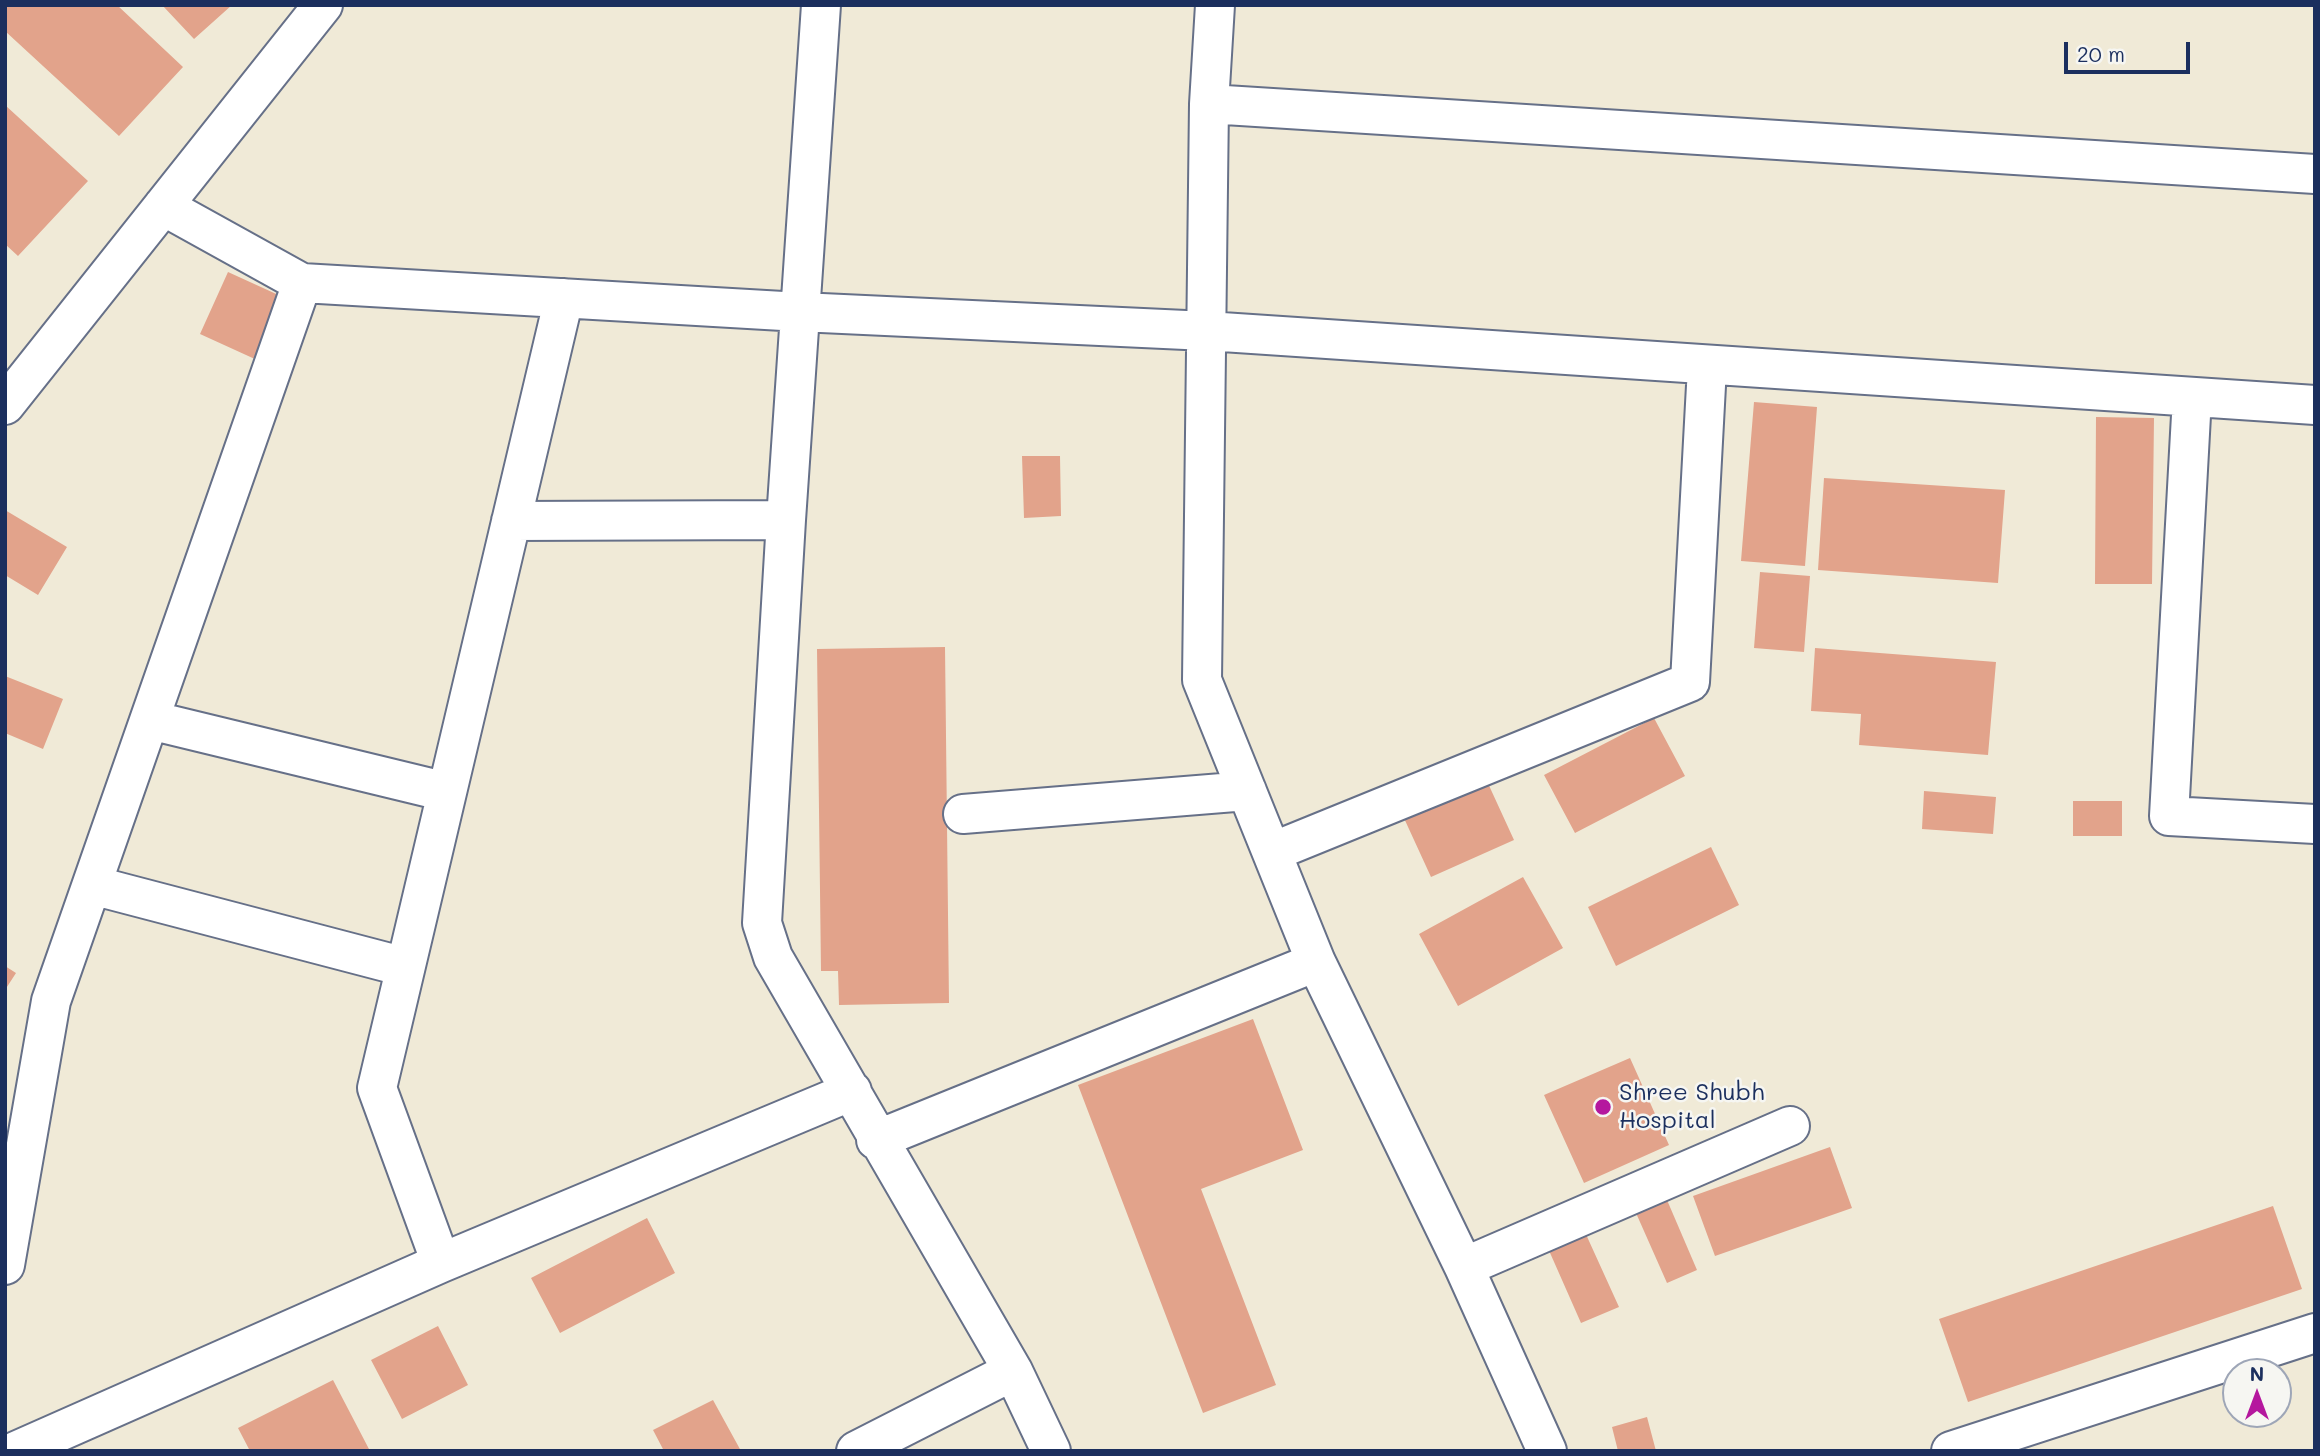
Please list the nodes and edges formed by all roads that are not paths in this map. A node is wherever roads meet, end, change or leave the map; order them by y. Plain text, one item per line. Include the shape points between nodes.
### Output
1 (323, 5) edge
2 (821, 5) edge
3 (1215, 5) edge
4 (1209, 104) junction
5 (2315, 174) edge
6 (163, 206) junction
7 (302, 283) junction
8 (564, 298) junction
9 (800, 313) junction
10 (1207, 331) junction
11 (1707, 367) junction
12 (2192, 397) junction
13 (5, 405) edge
14 (2315, 405) edge
15 (786, 520) junction
16 (510, 521) junction
17 (150, 720) junction
18 (1247, 791) junction
19 (447, 792) junction
20 (963, 814) dead end
21 (2315, 824) edge
22 (1272, 852) junction
23 (92, 885) junction
24 (1316, 962) junction
25 (405, 967) junction
26 (852, 1091) junction
27 (1790, 1126) dead end
28 (876, 1140) junction
29 (441, 1263) junction
30 (5, 1265) edge
31 (1464, 1267) junction
32 (2315, 1333) edge
33 (1013, 1371) junction
34 (16, 1451) edge
35 (856, 1451) edge
36 (1051, 1451) edge
37 (1547, 1451) edge
38 (1951, 1451) edge

1 - 6 street
2 - 9 street
3 - 4 street
4 - 5 street
4 - 10 street
6 - 7 street
6 - 13 street
7 - 8 street
7 - 17 street
8 - 9 street
8 - 16 street
9 - 10 street
9 - 15 street
10 - 11 street
10 - 18 street via 1202,680
11 - 12 street
11 - 22 street via 1690,682
12 - 14 street
12 - 21 street via 2169,816
15 - 16 street
15 - 26 street via 762,923 773,957
16 - 19 street
17 - 19 street
17 - 23 street
18 - 20 street
18 - 22 street
19 - 25 street
22 - 24 street
23 - 25 street
23 - 30 street via 51,1001
24 - 28 street
24 - 31 street
25 - 29 street via 377,1088
26 - 28 street
26 - 29 street
27 - 31 street
28 - 33 street
29 - 34 street
31 - 37 street
32 - 38 street
33 - 35 street
33 - 36 street

